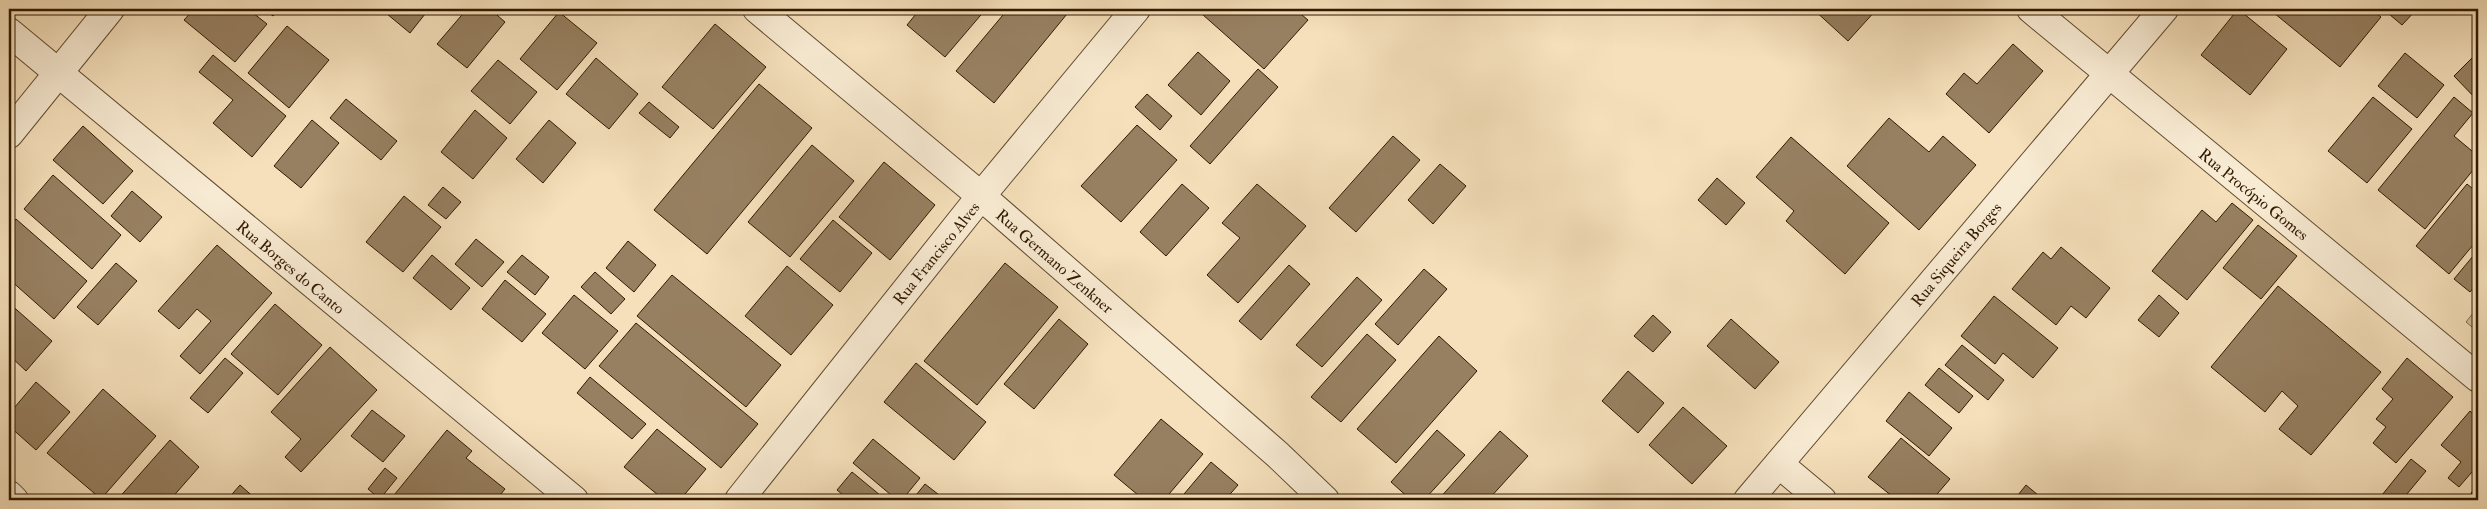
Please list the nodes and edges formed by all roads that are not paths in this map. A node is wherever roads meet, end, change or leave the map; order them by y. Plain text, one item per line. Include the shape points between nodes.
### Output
1 (110, 9) edge
2 (757, 9) edge
3 (1136, 9) edge
4 (2031, 9) edge
5 (2164, 9) edge
6 (9, 32) edge
7 (58, 74) junction
8 (2108, 74) junction
9 (9, 134) edge
10 (981, 196) junction
11 (2478, 378) edge
12 (1779, 464) junction
13 (9, 495) edge
14 (14, 500) edge
15 (574, 500) edge
16 (739, 500) edge
17 (1325, 500) edge
18 (1748, 500) edge
19 (1822, 500) edge

1 - 7 street
2 - 10 street, Rua Germano Zenkner
3 - 10 street, Rua Francisco Alves
4 - 8 street, Rua Procópio Gomes
5 - 8 street, Rua Siqueira Borges
6 - 7 street, Rua Borges do Canto
7 - 9 street
7 - 15 street, Rua Borges do Canto
8 - 11 street, Rua Procópio Gomes
8 - 12 street, Rua Siqueira Borges
10 - 16 street, Rua Francisco Alves
10 - 17 street, Rua Germano Zenkner via 1278,455
12 - 18 street, Rua Siqueira Borges
12 - 19 street
13 - 14 street

